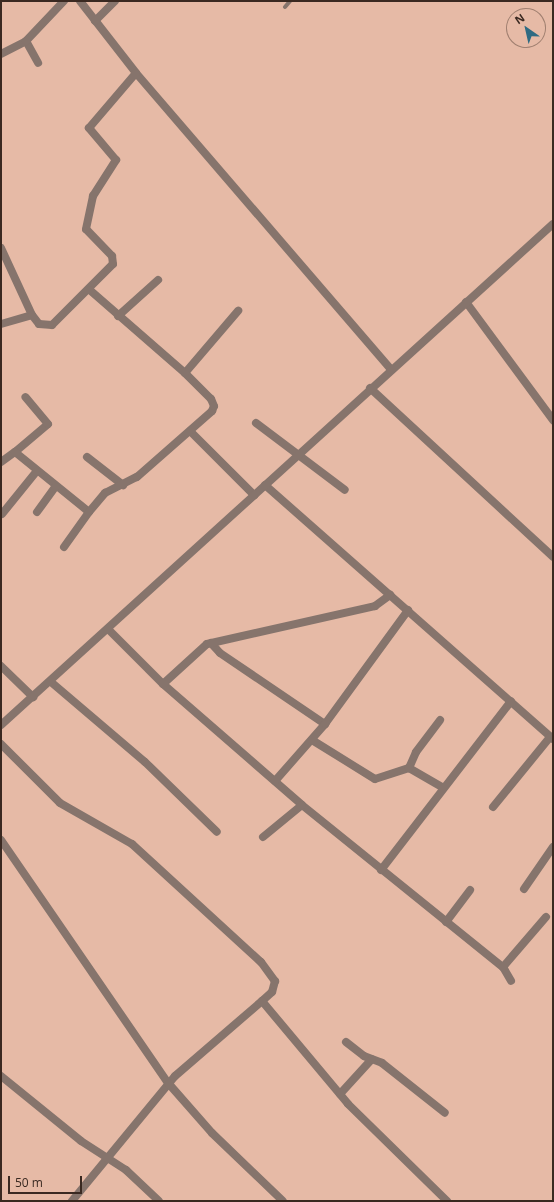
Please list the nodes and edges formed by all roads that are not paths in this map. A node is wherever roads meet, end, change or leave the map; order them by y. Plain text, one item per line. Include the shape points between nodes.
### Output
1 (64, 1) edge
2 (80, 1) edge
3 (114, 1) edge
4 (290, 1) edge
5 (285, 7) dead end
6 (95, 21) junction
7 (26, 41) junction
8 (1, 54) edge
9 (38, 63) dead end
10 (136, 73) junction
11 (553, 224) edge
12 (1, 248) edge
13 (158, 280) dead end
14 (90, 290) junction
15 (466, 302) junction
16 (238, 311) dead end
17 (32, 315) junction
18 (118, 316) junction
19 (1, 324) edge
20 (391, 369) junction
21 (184, 373) junction
22 (370, 388) junction
23 (25, 397) dead end
24 (553, 420) edge
25 (256, 423) dead end
26 (190, 431) junction
27 (15, 452) junction
28 (299, 454) junction
29 (87, 457) dead end
30 (1, 462) edge
31 (36, 472) junction
32 (123, 484) junction
33 (265, 485) junction
34 (55, 487) junction
35 (345, 490) dead end
36 (254, 495) junction
37 (37, 512) dead end
38 (89, 512) junction
39 (2, 514) dead end
40 (64, 547) dead end
41 (553, 557) edge
42 (390, 595) junction
43 (408, 610) junction
44 (109, 630) junction
45 (211, 643) junction
46 (1, 666) edge
47 (51, 682) junction
48 (163, 684) junction
49 (33, 697) junction
50 (510, 701) junction
51 (440, 720) dead end
52 (325, 724) junction
53 (1, 725) edge
54 (551, 738) edge
55 (312, 740) junction
56 (1, 744) edge
57 (409, 768) junction
58 (275, 781) junction
59 (443, 788) junction
60 (302, 805) junction
61 (493, 807) dead end
62 (217, 832) dead end
63 (263, 837) dead end
64 (1, 840) edge
65 (553, 847) edge
66 (381, 870) junction
67 (524, 889) dead end
68 (470, 890) dead end
69 (546, 917) dead end
70 (446, 922) junction
71 (503, 967) junction
72 (511, 980) dead end
73 (262, 1001) junction
74 (346, 1042) dead end
75 (372, 1059) junction
76 (1, 1076) edge
77 (169, 1084) junction
78 (340, 1094) junction
79 (445, 1113) dead end
80 (109, 1159) junction
81 (72, 1201) edge
82 (159, 1201) edge
83 (283, 1201) edge
84 (447, 1201) edge

1 - 7 street
2 - 6 street
3 - 6 street
4 - 5 lane
6 - 10 street
7 - 8 street
7 - 9 street
10 - 14 street via 89,128 116,160 93,196 86,228 114,260
10 - 20 street
11 - 15 street
12 - 17 street
13 - 18 street
14 - 17 street via 52,325 40,324
14 - 18 street
15 - 20 street
15 - 24 street
16 - 21 street
17 - 19 street
18 - 21 street
20 - 22 street
21 - 26 street via 214,406
22 - 28 street
22 - 41 street
23 - 27 street via 48,424
25 - 28 street
26 - 32 street
26 - 36 street
27 - 30 street
27 - 31 street
28 - 33 street
28 - 35 street
29 - 32 street
31 - 34 street
31 - 39 street
32 - 38 street via 105,493
33 - 36 street
33 - 42 street
34 - 37 street
34 - 38 street
36 - 44 street
38 - 40 street
42 - 43 street
42 - 45 street via 375,606
43 - 50 street
43 - 52 street
44 - 47 street
44 - 48 street
45 - 48 street via 194,652
45 - 52 street via 220,653
46 - 49 street
47 - 49 street
47 - 62 street via 145,762
48 - 58 street
49 - 53 street
50 - 54 street
50 - 59 street
51 - 57 street via 416,752
52 - 55 street
54 - 61 street
55 - 57 street via 375,779
55 - 58 street
56 - 73 street via 60,803 132,844 261,962 275,980 272,992
57 - 59 street
58 - 60 street
59 - 66 street
60 - 63 street
60 - 66 street
64 - 77 street
65 - 67 street
66 - 70 street
68 - 70 street
69 - 71 street
70 - 71 street
71 - 72 street
73 - 77 street
73 - 78 street
74 - 75 street
75 - 78 street
75 - 79 street
76 - 80 street via 61,1126
77 - 80 street
77 - 83 street via 212,1134
78 - 84 street
80 - 81 street
80 - 82 street

